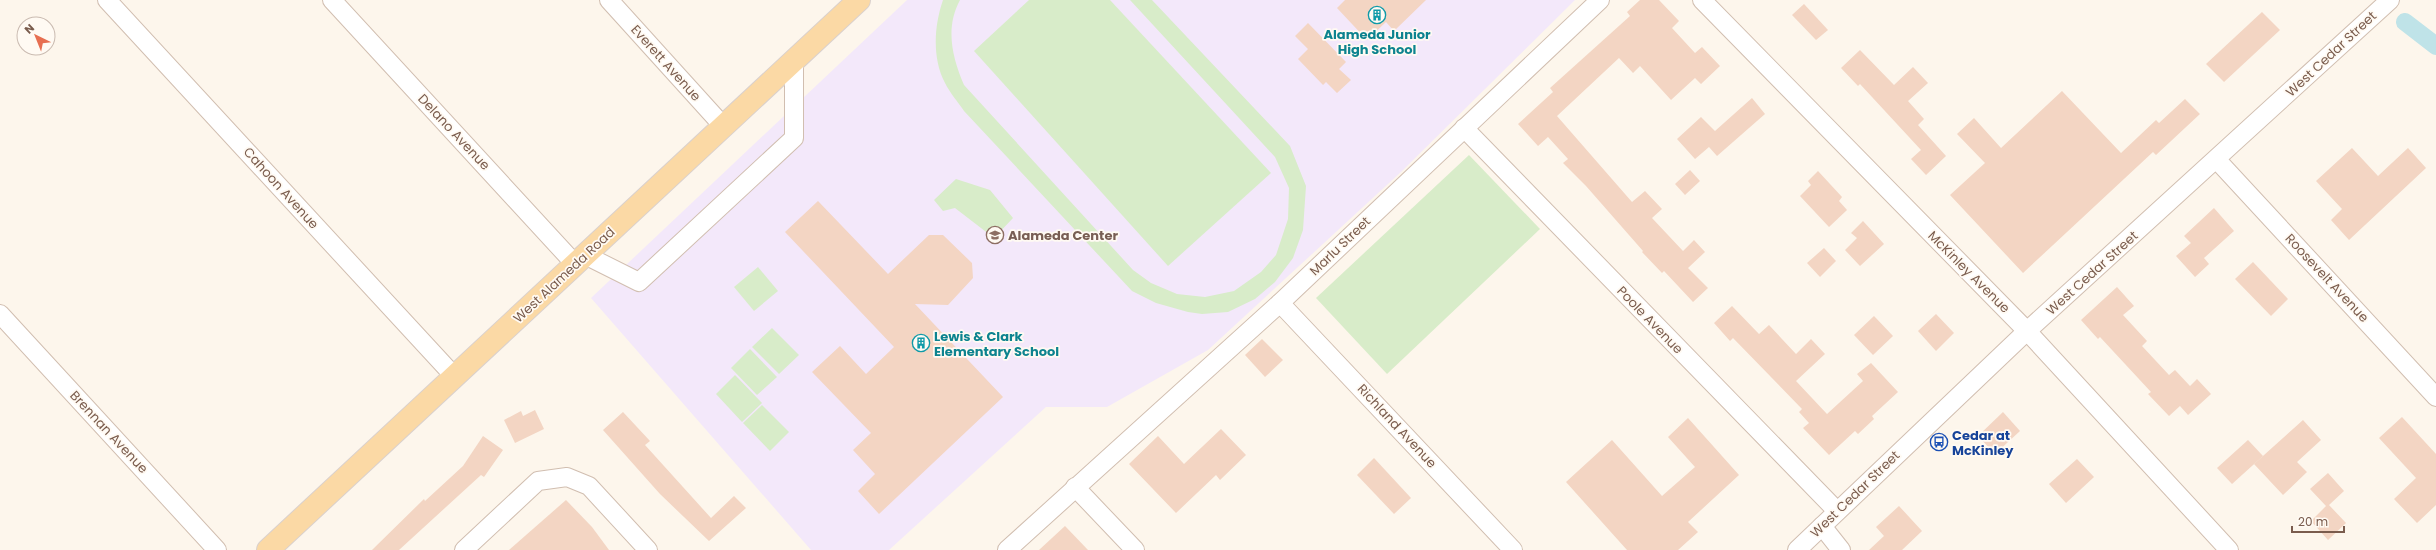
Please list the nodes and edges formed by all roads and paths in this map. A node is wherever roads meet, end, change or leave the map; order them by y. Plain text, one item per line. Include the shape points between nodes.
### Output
1 (107, 0) edge
2 (332, 0) edge
3 (609, 0) edge
4 (859, 0) edge
5 (1600, 0) edge
6 (1702, 0) edge
7 (2390, 0) edge
8 (794, 61) junction
9 (724, 126) junction
10 (1464, 128) junction
11 (2217, 160) junction
12 (580, 259) junction
13 (1280, 303) junction
14 (0, 314) edge
15 (2027, 331) junction
16 (454, 376) junction
17 (2436, 397) edge
18 (1075, 487) junction
19 (1837, 512) junction
20 (1822, 526) junction
21 (217, 550) edge
22 (268, 550) edge
23 (464, 550) edge
24 (648, 550) edge
25 (1007, 550) edge
26 (1135, 550) edge
27 (1513, 550) edge
28 (1797, 550) edge
29 (1841, 550) edge
30 (2229, 550) edge

1 - 16 street, Cahoon Avenue
2 - 12 street, Delano Avenue
3 - 9 street, Everett Avenue
4 - 8 main road, West Alameda Road
5 - 10 street, Marlu Street
6 - 15 street, McKinley Avenue
7 - 11 street, West Cedar Street
8 - 9 main road, West Alameda Road
8 - 12 street via 794,138 639,282
9 - 12 main road, West Alameda Road
10 - 13 street, Marlu Street
10 - 19 street, Poole Avenue
11 - 15 street, West Cedar Street
11 - 17 street, Roosevelt Avenue
12 - 16 main road, West Alameda Road
13 - 18 street, Marlu Street
13 - 27 street, Richland Avenue
14 - 21 street, Brennan Avenue
15 - 19 street, West Cedar Street
15 - 30 street, McKinley Avenue
16 - 22 main road, West Alameda Road
18 - 25 street, Marlu Street
18 - 26 street
19 - 20 street, West Cedar Street
20 - 28 street, West Cedar Street
20 - 29 street
23 - 24 street via 538,481 567,477 589,486

